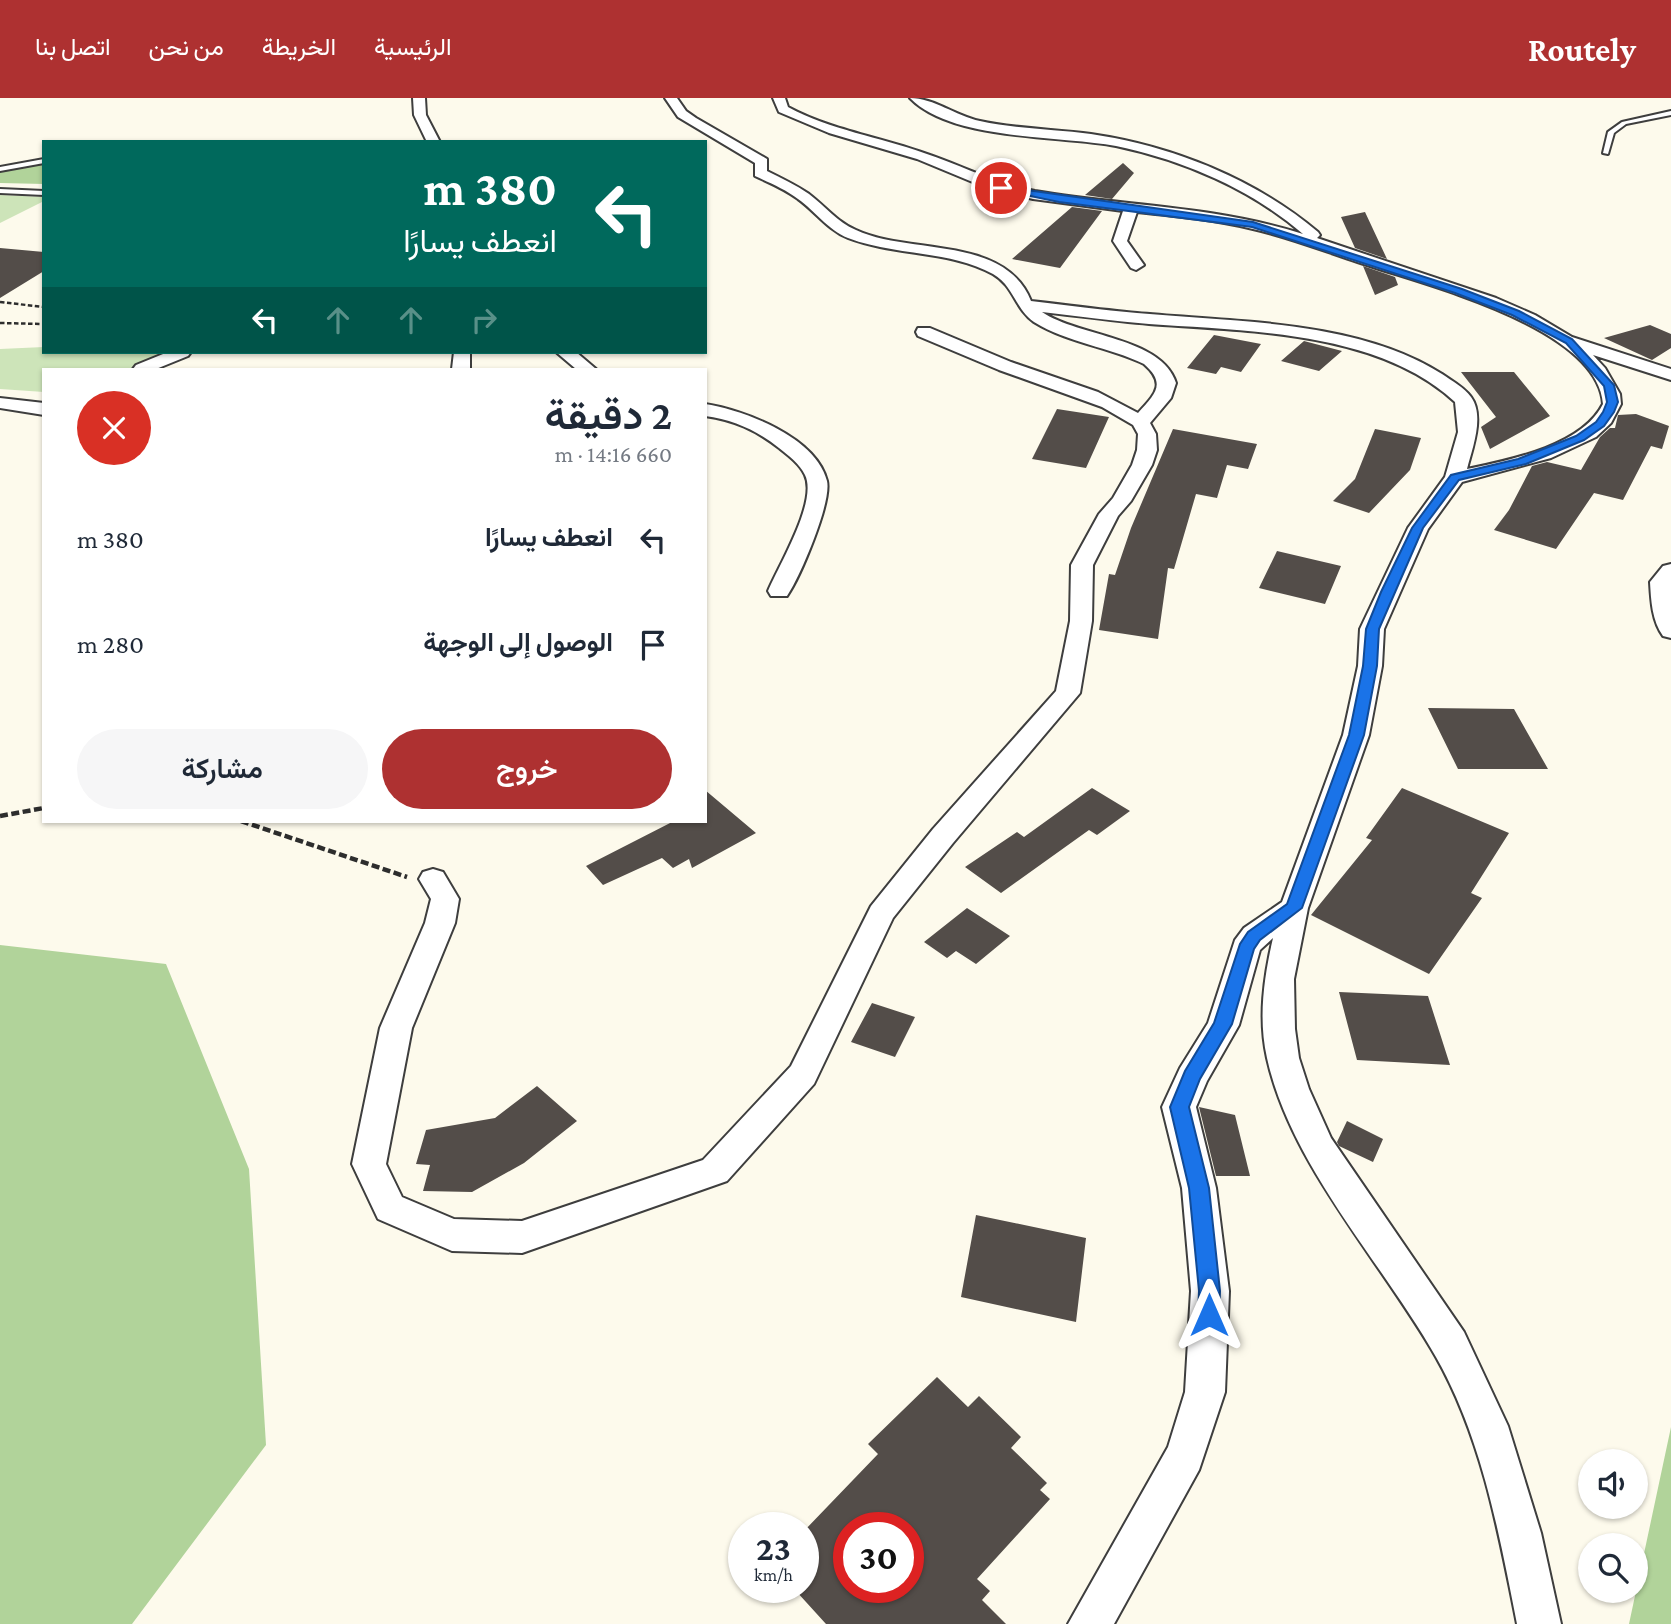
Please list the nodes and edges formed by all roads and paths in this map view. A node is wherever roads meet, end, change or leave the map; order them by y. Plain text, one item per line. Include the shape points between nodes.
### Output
1 (419, 98) edge
2 (670, 98) edge
3 (779, 98) edge
4 (916, 98) edge
5 (1671, 113) edge
6 (433, 140) edge
7 (1606, 153) dead end
8 (42, 161) edge
9 (0, 169) edge
10 (0, 191) edge
11 (42, 192) edge
12 (1131, 208) junction
13 (1321, 245) junction
14 (1136, 265) dead end
15 (0, 302) edge
16 (1025, 305) junction
17 (42, 307) edge
18 (0, 323) edge
19 (42, 324) edge
20 (924, 332) dead end
21 (1569, 341) junction
22 (177, 354) edge
23 (568, 354) edge
24 (144, 368) edge
25 (586, 368) edge
26 (1671, 375) edge
27 (0, 402) edge
28 (42, 409) edge
29 (707, 410) edge
30 (1140, 422) junction
31 (1455, 478) junction
32 (1671, 571) edge
33 (779, 590) dead end
34 (1671, 631) edge
35 (42, 808) edge
36 (0, 816) edge
37 (247, 823) edge
38 (436, 883) joint
39 (1294, 908) junction
40 (1090, 1624) edge
41 (1539, 1624) edge

1 - 6 street via 424,127
2 - 16 street via 682,114 762,162 760,173 804,197 841,229 867,240 943,252 988,266 1018,286
3 - 12 street via 783,109 806,121 908,151 992,186
4 - 13 street via 979,124 1131,145 1191,164 1298,220
5 - 7 lane via 1624,123 1611,132
8 - 9 lane
10 - 11 lane
12 - 13 street via 1253,225
12 - 14 street via 1120,241
13 - 21 street via 1516,313
15 - 17 path
16 - 30 street via 1032,314 1058,327 1160,367 1167,383 1162,398
16 - 31 street via 1274,328 1352,343 1399,359 1438,378 1464,400 1467,432
18 - 19 path
20 - 30 street via 1005,366 1073,387 1122,408
21 - 26 street
21 - 31 street via 1609,385 1612,402 1600,424 1544,454
22 - 24 street
23 - 25 street
27 - 28 street
29 - 33 street via 749,421 785,444 816,473 816,505
30 - 38 street via 1147,434 1142,465 1082,565 1081,621 1068,693 881,913 803,1075 715,1171 522,1237 452,1235 390,1208 369,1164 396,1028 440,923 445,899
31 - 39 street via 1418,528 1377,615 1356,735
32 - 34 street via 1661,582
35 - 36 path
37 - 38 path
39 - 40 street via 1254,936 1246,948 1223,1024 1180,1107 1199,1188 1210,1291 1205,1392 1185,1456
39 - 41 street via 1279,979 1282,1049 1293,1089 1318,1146 1450,1345 1494,1440

